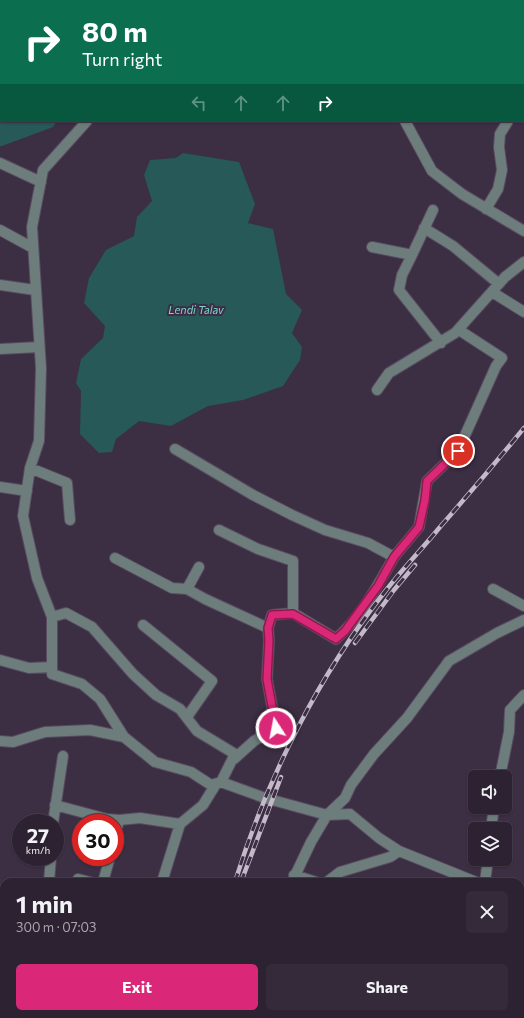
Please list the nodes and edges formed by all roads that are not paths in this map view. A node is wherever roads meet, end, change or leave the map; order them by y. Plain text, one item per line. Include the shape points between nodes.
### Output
1 (86, 122) edge
2 (406, 122) edge
3 (507, 122) edge
4 (0, 163) edge
5 (41, 182) junction
6 (486, 209) junction
7 (433, 210) dead end
8 (424, 228) junction
9 (0, 230) edge
10 (524, 231) edge
11 (372, 247) dead end
12 (33, 248) junction
13 (412, 255) junction
14 (524, 262) edge
15 (0, 285) edge
16 (496, 288) junction
17 (35, 290) junction
18 (524, 312) edge
19 (458, 330) junction
20 (441, 343) junction
21 (39, 347) junction
22 (0, 349) edge
23 (377, 390) dead end
24 (175, 449) dead end
25 (30, 468) junction
26 (0, 487) edge
27 (27, 491) junction
28 (70, 520) dead end
29 (218, 530) dead end
30 (394, 557) junction
31 (115, 558) dead end
32 (199, 567) dead end
33 (187, 589) junction
34 (493, 589) dead end
35 (524, 606) edge
36 (293, 614) junction
37 (52, 617) junction
38 (524, 620) edge
39 (143, 625) dead end
40 (268, 628) junction
41 (0, 660) edge
42 (52, 667) junction
43 (524, 695) edge
44 (187, 717) junction
45 (124, 737) junction
46 (0, 741) edge
47 (63, 756) dead end
48 (234, 759) junction
49 (501, 770) edge
50 (219, 783) junction
51 (55, 805) junction
52 (54, 814) edge
53 (85, 814) edge
54 (327, 815) junction
55 (124, 820) edge
56 (180, 824) junction
57 (399, 851) junction
58 (50, 866) edge
59 (107, 866) edge
60 (487, 866) edge
61 (49, 878) edge
62 (104, 878) edge
63 (163, 878) edge
64 (293, 878) edge
65 (332, 878) edge
66 (466, 878) edge
67 (486, 878) edge

1 - 5 street via 43,170
2 - 6 street via 432,171
3 - 6 street via 500,134 502,170 498,189
4 - 5 street
5 - 12 street via 32,227
6 - 10 street
7 - 8 street
8 - 13 street
8 - 16 street via 453,246
9 - 12 street
11 - 13 street
12 - 17 street
13 - 20 street via 402,275 399,290
14 - 16 street
15 - 17 street
16 - 18 street
16 - 19 street
17 - 21 street
19 - 20 street
19 - 30 street via 502,358 496,366 458,451 427,481 419,527
20 - 23 street via 389,373
21 - 22 street
21 - 25 street via 39,441
24 - 30 street via 292,515 325,530 368,543
25 - 27 street
25 - 28 street via 67,483
26 - 27 street
27 - 37 street via 23,516 37,578
29 - 36 street via 258,549 293,561
30 - 36 street via 378,586 345,631 336,639
31 - 33 street via 172,588
32 - 33 street
33 - 40 street
34 - 35 street
36 - 40 street via 272,615
37 - 42 street
37 - 44 street via 66,613 92,627 133,674 156,695 180,709
38 - 54 street via 448,661 407,718 374,754 351,785 345,798
39 - 44 street via 212,681
40 - 48 street via 267,679 276,728 254,741
41 - 42 street via 29,668
42 - 45 street via 52,674 82,684 100,699
43 - 49 street via 510,710 509,732
44 - 48 street via 197,731 235,754
45 - 46 street via 90,730 45,732 13,742
45 - 50 street via 155,762 191,772 211,785
47 - 51 street
48 - 50 street
50 - 54 street
50 - 56 street via 203,805
51 - 52 street
51 - 53 street
54 - 57 street via 350,814
54 - 64 street
55 - 56 street via 140,818
56 - 63 street
57 - 65 street via 390,857 340,872
57 - 66 street
58 - 61 street
59 - 62 street
60 - 67 street

